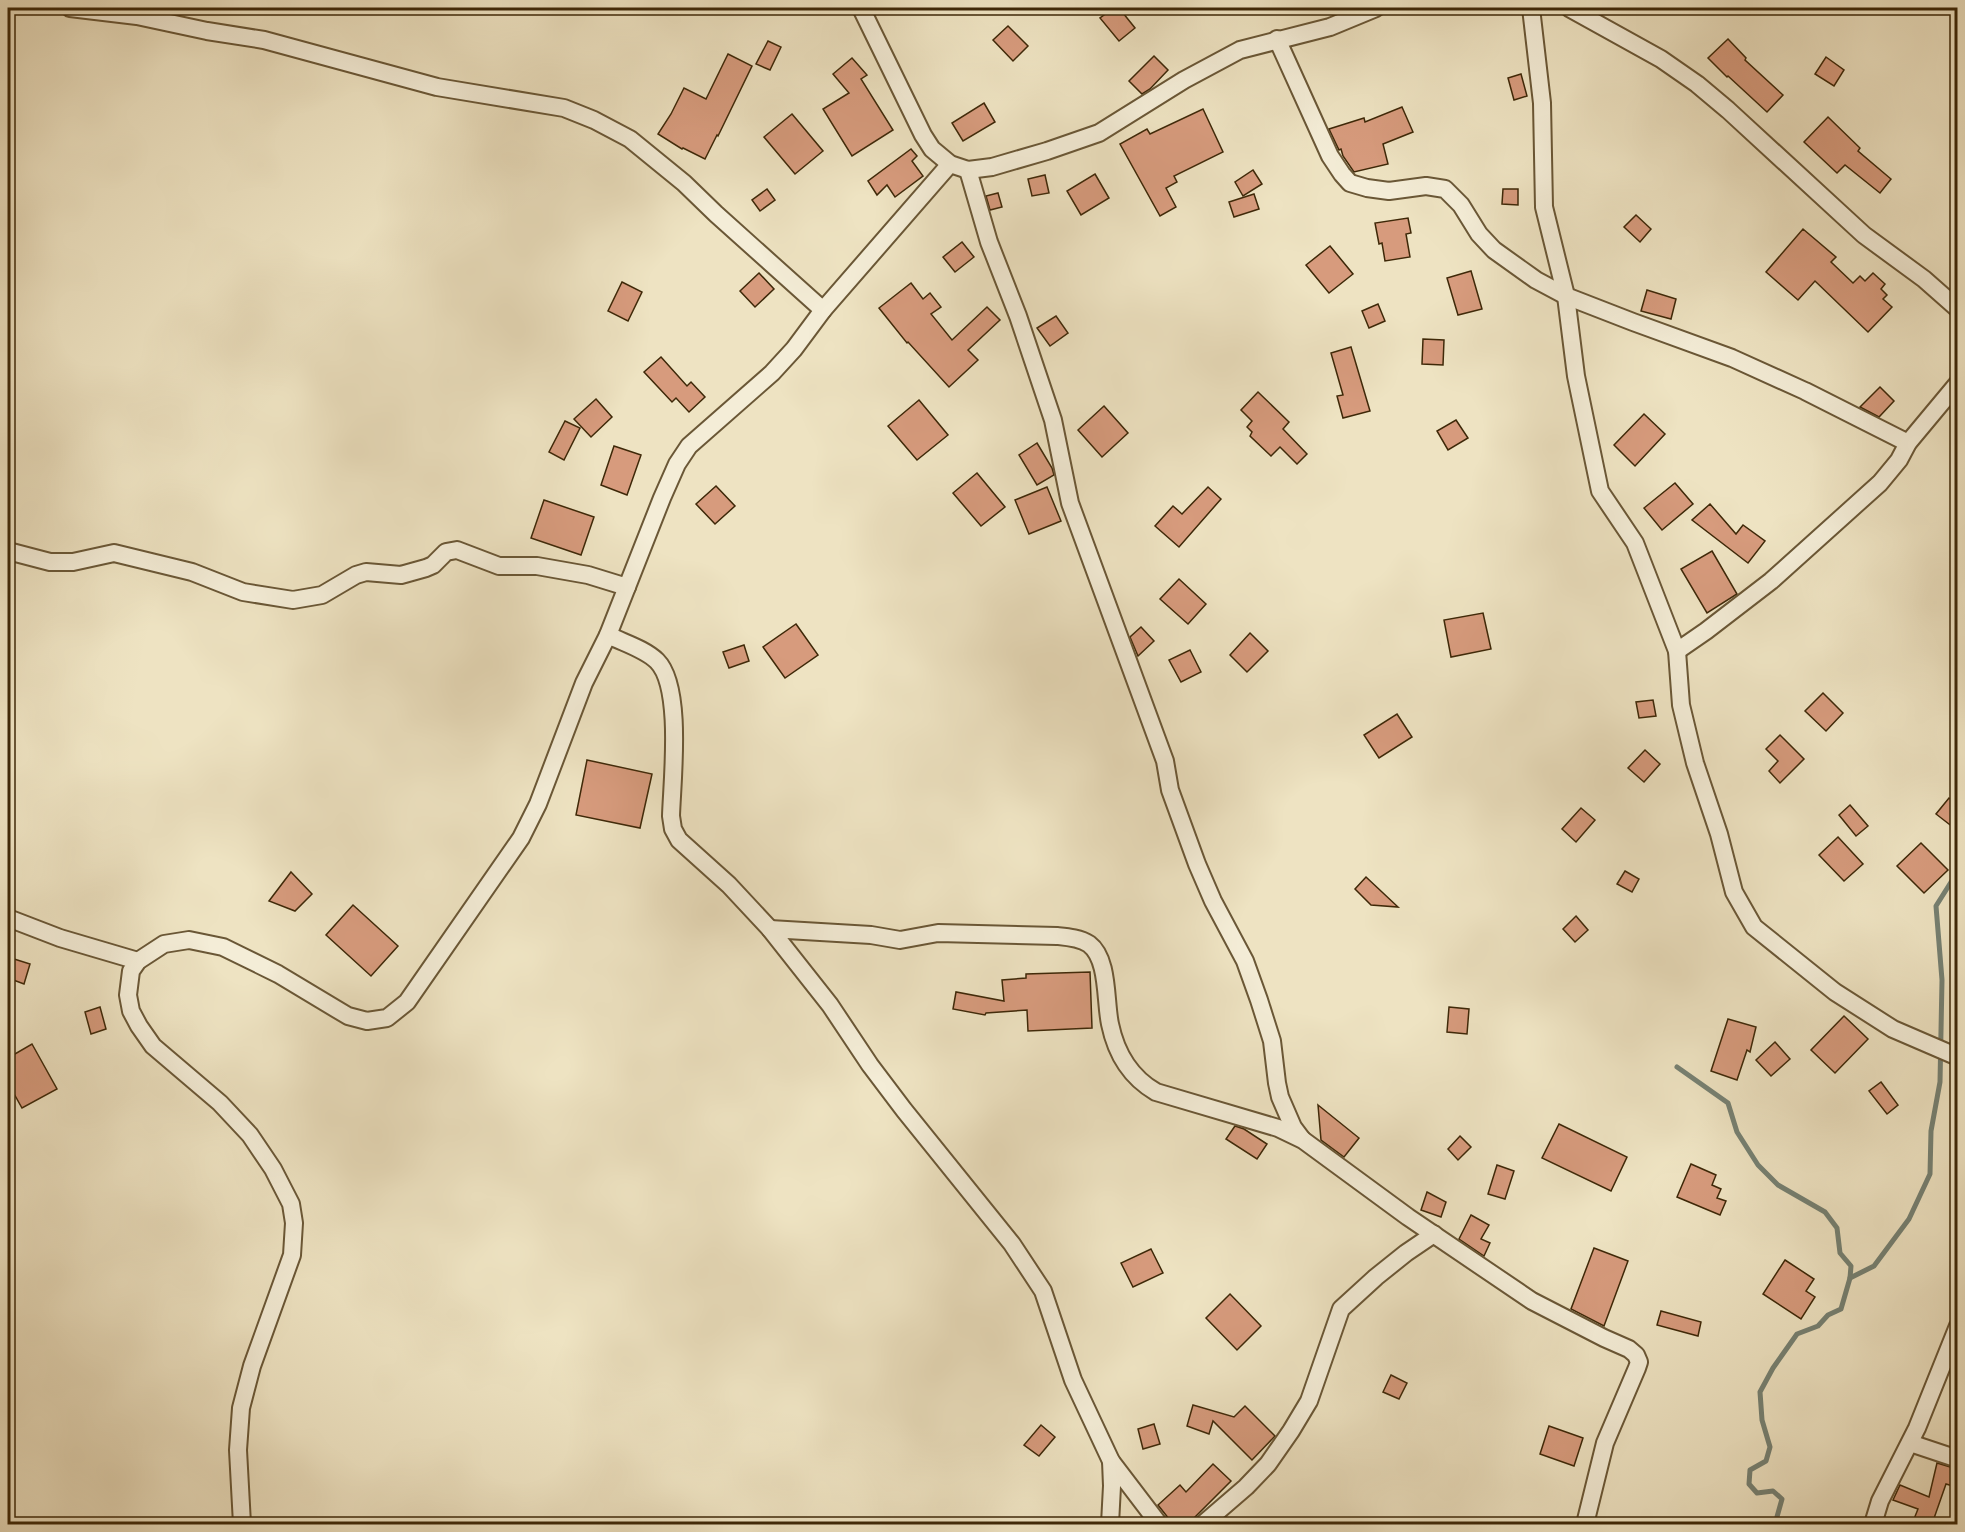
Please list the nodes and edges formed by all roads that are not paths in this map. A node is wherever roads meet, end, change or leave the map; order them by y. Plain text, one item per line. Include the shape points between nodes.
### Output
1 (70, 8) edge
2 (861, 8) edge
3 (1376, 8) edge
4 (1531, 8) edge
5 (1569, 8) edge
6 (1277, 39) junction
7 (950, 164) junction
8 (968, 170) junction
9 (1566, 296) junction
10 (1958, 309) edge
11 (823, 310) junction
12 (1958, 384) edge
13 (1908, 443) junction
14 (8, 551) edge
15 (627, 586) junction
16 (608, 635) junction
17 (1677, 651) junction
18 (8, 918) edge
19 (770, 929) junction
20 (138, 961) junction
21 (1958, 1057) edge
22 (1303, 1140) junction
23 (1434, 1234) junction
24 (1958, 1326) edge
25 (1910, 1443) junction
26 (1958, 1459) edge
27 (1111, 1461) junction
28 (242, 1524) edge
29 (1110, 1524) edge
30 (1159, 1524) edge
31 (1203, 1524) edge
32 (1585, 1524) edge
33 (1873, 1524) edge

1 - 11 street via 138,16 264,40 438,87 564,108 594,120 630,139 684,183
2 - 7 street via 923,135
3 - 6 street via 1330,27
4 - 9 street via 1542,103 1544,207
5 - 10 street via 1661,59 1697,84 1864,235
6 - 8 street via 1240,50 1099,133 1047,152
6 - 9 street via 1330,156 1350,183 1389,191 1426,186 1445,189 1494,250
7 - 8 street
7 - 11 street
8 - 22 street via 989,242 1053,420 1070,503 1165,761 1175,807 1213,901 1245,961 1272,1041 1280,1097
9 - 13 street via 1732,358
9 - 17 street via 1576,376 1600,491 1635,543
11 - 15 street via 772,373 689,446 677,464
12 - 13 street
13 - 17 street via 1872,491 1771,581
14 - 15 street via 50,562 73,562 114,553 192,572 243,592 293,600 322,595 366,572 401,575 426,568 446,552 457,550 499,566 537,566
15 - 16 street
16 - 19 street via 651,656 664,671 674,721 670,816 673,829 685,847 729,885
16 - 20 street via 584,683 521,838 406,1002 387,1018 367,1021 348,1016 223,947 189,940 164,944
17 - 21 street via 1681,705 1695,763 1734,892 1754,927 1835,992 1893,1029
18 - 20 street
19 - 22 street via 900,940 938,933 1057,936 1088,944 1103,967 1116,1044 1138,1080 1156,1092 1278,1128
19 - 27 street via 830,1005 904,1110 1012,1244 1043,1292 1073,1380
20 - 28 street via 131,971 128,995 139,1026 153,1046 220,1103 250,1135 291,1203 292,1255 241,1408 238,1450
22 - 23 street
23 - 31 street via 1341,1309 1309,1401 1291,1431 1268,1464
23 - 32 street via 1532,1301 1636,1355 1639,1362 1605,1443
24 - 25 street
25 - 26 street
25 - 33 street via 1880,1501
27 - 29 street
27 - 30 street

